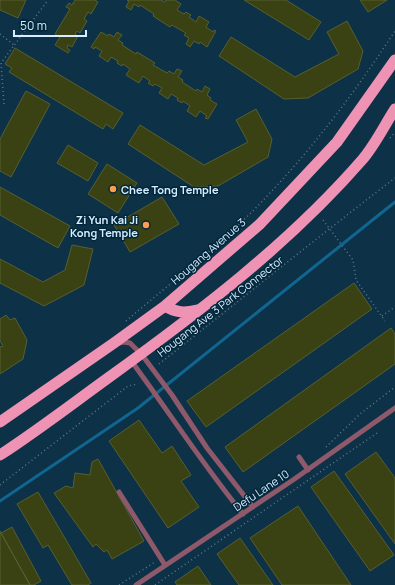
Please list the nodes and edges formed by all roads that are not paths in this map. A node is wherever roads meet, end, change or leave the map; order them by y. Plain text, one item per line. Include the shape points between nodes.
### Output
1 (395, 60) edge
2 (395, 109) edge
3 (165, 306) junction
4 (200, 309) junction
5 (114, 343) junction
6 (142, 355) junction
7 (132, 362) junction
8 (395, 408) edge
9 (0, 422) edge
10 (0, 456) edge
11 (299, 456) dead end
12 (308, 470) junction
13 (119, 492) dead end
14 (253, 507) junction
15 (243, 514) junction
16 (165, 565) junction
17 (136, 585) edge

1 - 3 highway, Hougang Avenue 3 via 337,142 311,171 260,224
2 - 4 highway via 363,158 319,205 280,243
3 - 4 highway via 178,313
3 - 5 highway, Hougang Avenue 3
4 - 6 highway
5 - 6 lane via 130,344
5 - 9 highway, Hougang Avenue 3
6 - 7 highway
6 - 14 lane
7 - 10 highway
7 - 15 lane
8 - 12 lane, Defu Lane 10
11 - 12 lane
12 - 14 lane, Defu Lane 10
13 - 16 lane
14 - 15 lane, Defu Lane 10
15 - 16 lane, Defu Lane 10
16 - 17 lane, Defu Lane 10

